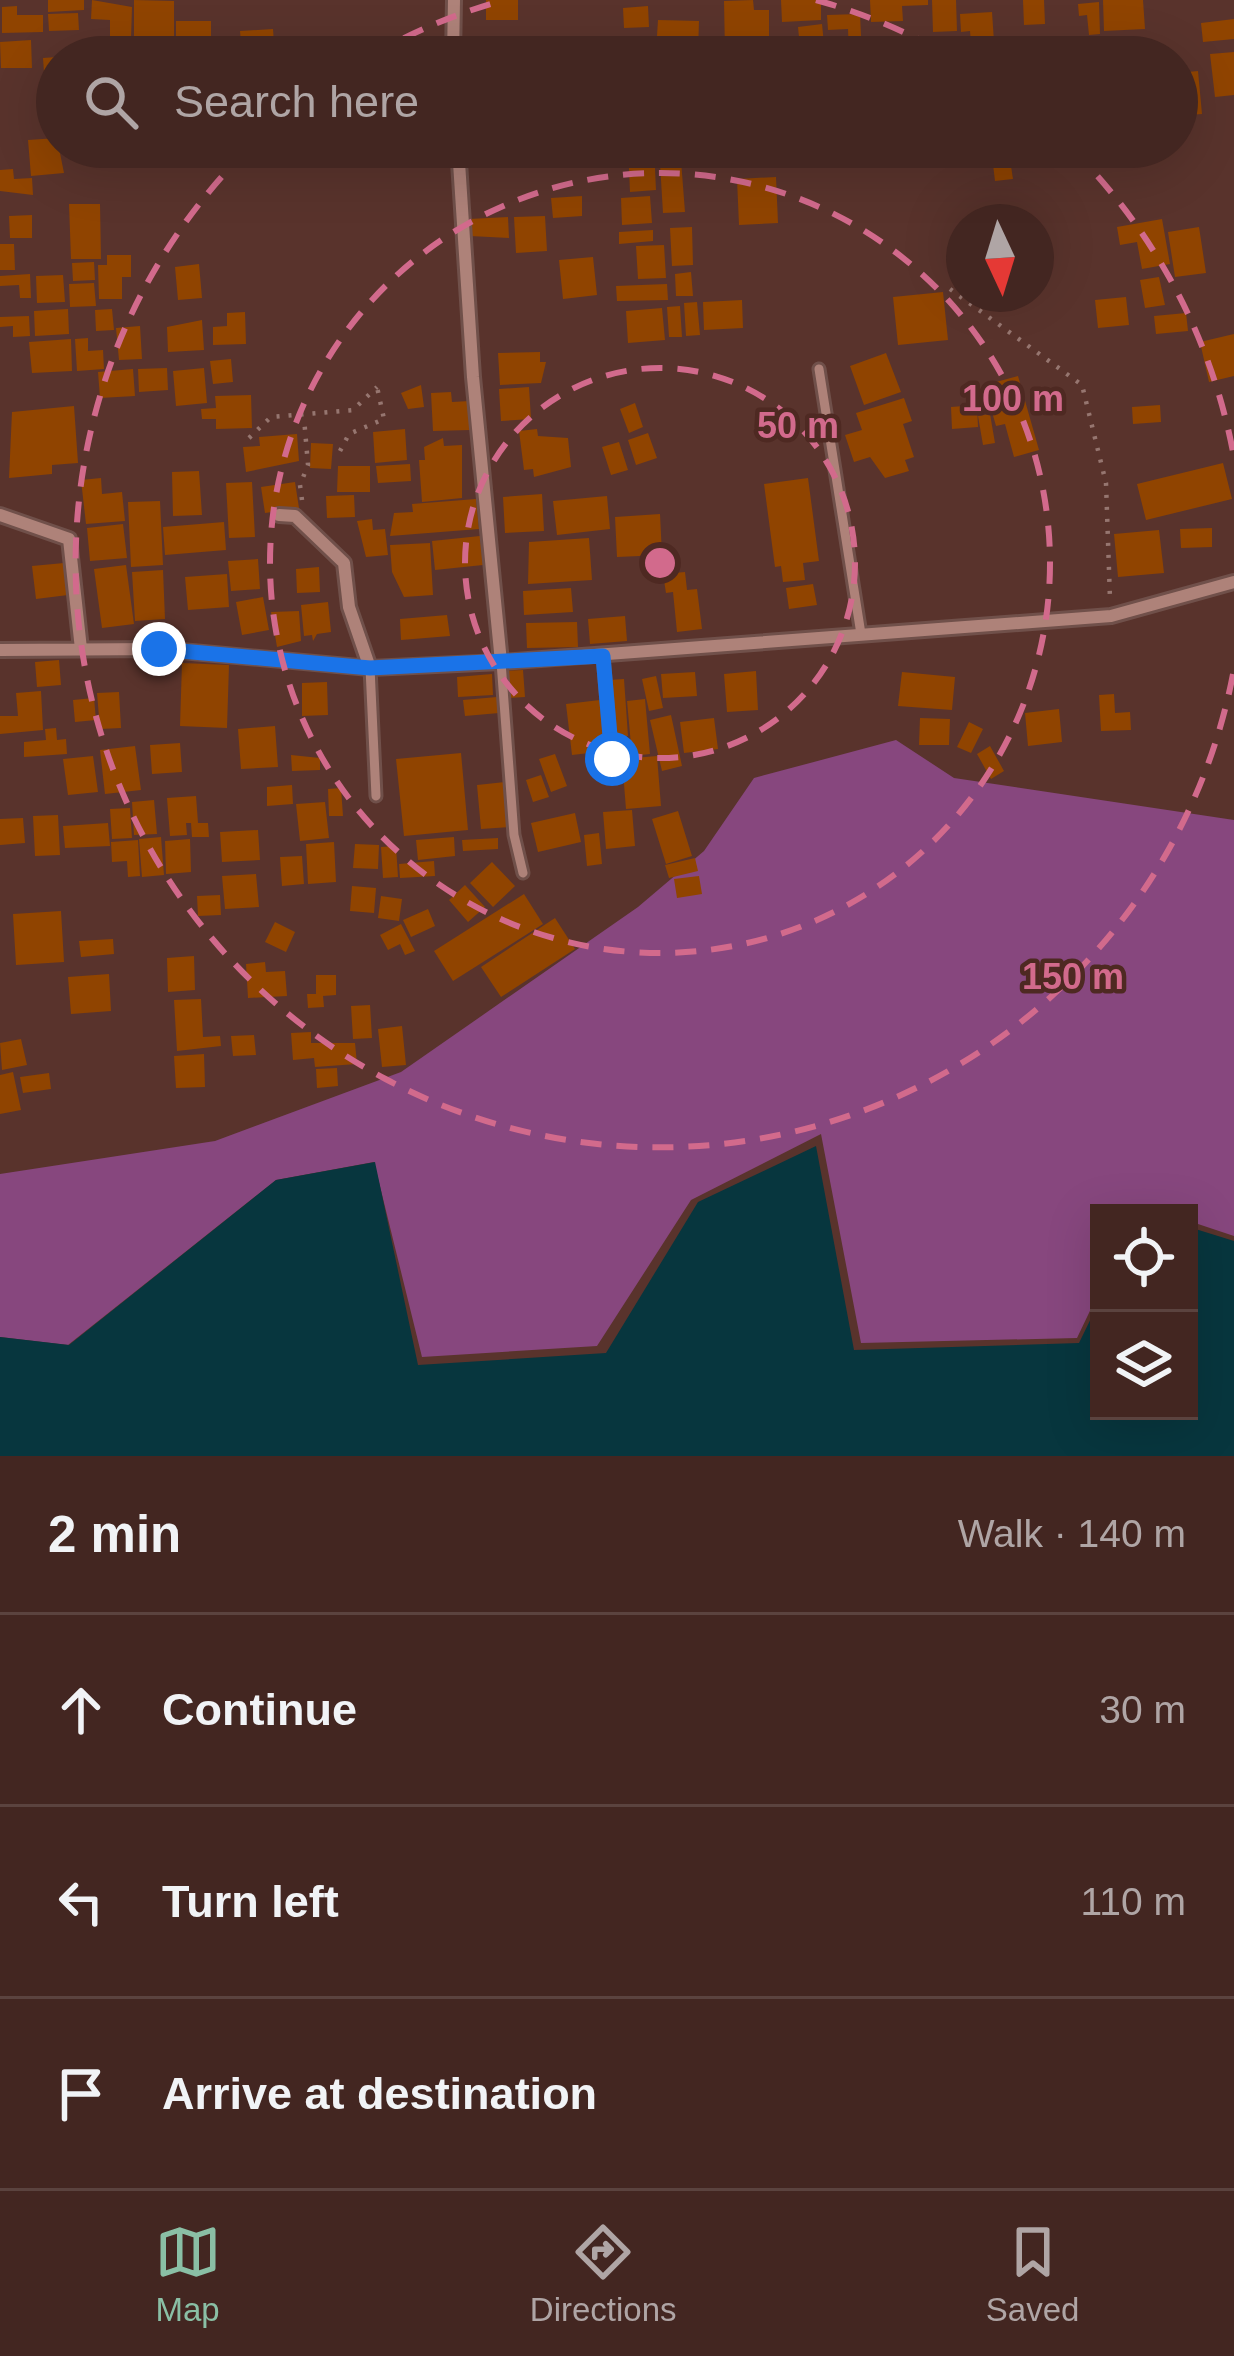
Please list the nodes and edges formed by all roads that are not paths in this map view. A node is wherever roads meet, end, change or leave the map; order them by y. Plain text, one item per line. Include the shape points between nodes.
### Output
1 (454, 0) edge
2 (453, 36) edge
3 (459, 168) edge
4 (819, 369) dead end
5 (0, 515) edge
6 (279, 515) dead end
7 (1234, 583) edge
8 (861, 634) junction
9 (81, 649) junction
10 (0, 650) edge
11 (603, 656) junction
12 (502, 662) junction
13 (370, 668) junction
14 (612, 759) dead end
15 (376, 796) dead end
16 (523, 873) dead end

1 - 2 street
3 - 12 street
4 - 8 lane
5 - 9 street via 69,539
6 - 13 street via 296,516 344,563
7 - 8 street via 1111,616
8 - 11 street
9 - 10 street
9 - 13 street
11 - 12 street
11 - 14 lane
12 - 13 street
12 - 16 lane
13 - 15 lane

